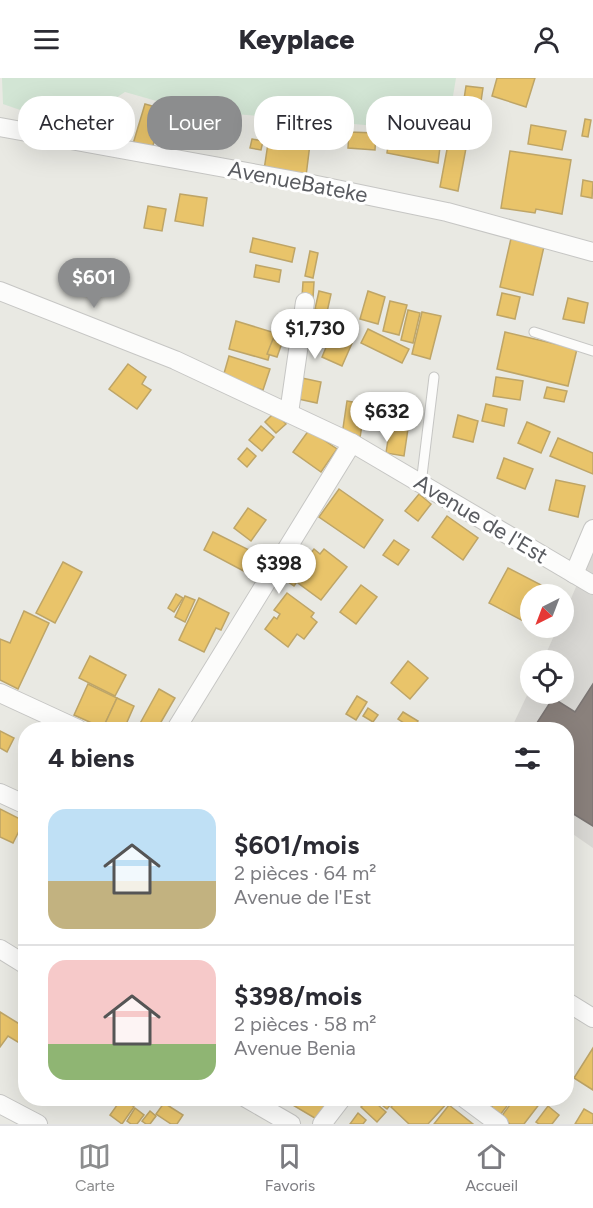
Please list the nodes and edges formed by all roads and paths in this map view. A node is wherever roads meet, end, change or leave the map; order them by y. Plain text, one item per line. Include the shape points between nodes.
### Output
1 (0, 127) edge
2 (593, 252) edge
3 (0, 291) edge
4 (305, 302) dead end
5 (534, 332) dead end
6 (593, 351) edge
7 (434, 376) dead end
8 (289, 413) junction
9 (352, 443) junction
10 (421, 484) junction
11 (593, 529) edge
12 (574, 574) junction
13 (593, 585) edge
14 (0, 693) edge
15 (63, 722) edge
16 (180, 722) edge
17 (0, 792) edge
18 (18, 801) edge
19 (0, 949) edge
20 (18, 960) edge
21 (574, 1006) edge
22 (593, 1017) edge
23 (0, 1104) edge
24 (260, 1106) edge
25 (336, 1106) edge
26 (475, 1106) edge
27 (38, 1124) edge
28 (291, 1124) edge
29 (322, 1124) edge
30 (499, 1124) edge

1 - 2 street, AvenueBateke via 447,212
3 - 8 street, Avenue de l'Est via 175,360
4 - 8 street
5 - 6 lane
7 - 10 lane
8 - 9 street, Avenue de l'Est
9 - 10 street, Avenue de l'Est
9 - 16 street
10 - 12 street, Avenue de l'Est
11 - 12 street
12 - 13 street, Avenue de l'Est
14 - 15 street
17 - 18 street
19 - 20 street
21 - 22 street
23 - 27 street
24 - 28 street
25 - 29 street
26 - 30 street

